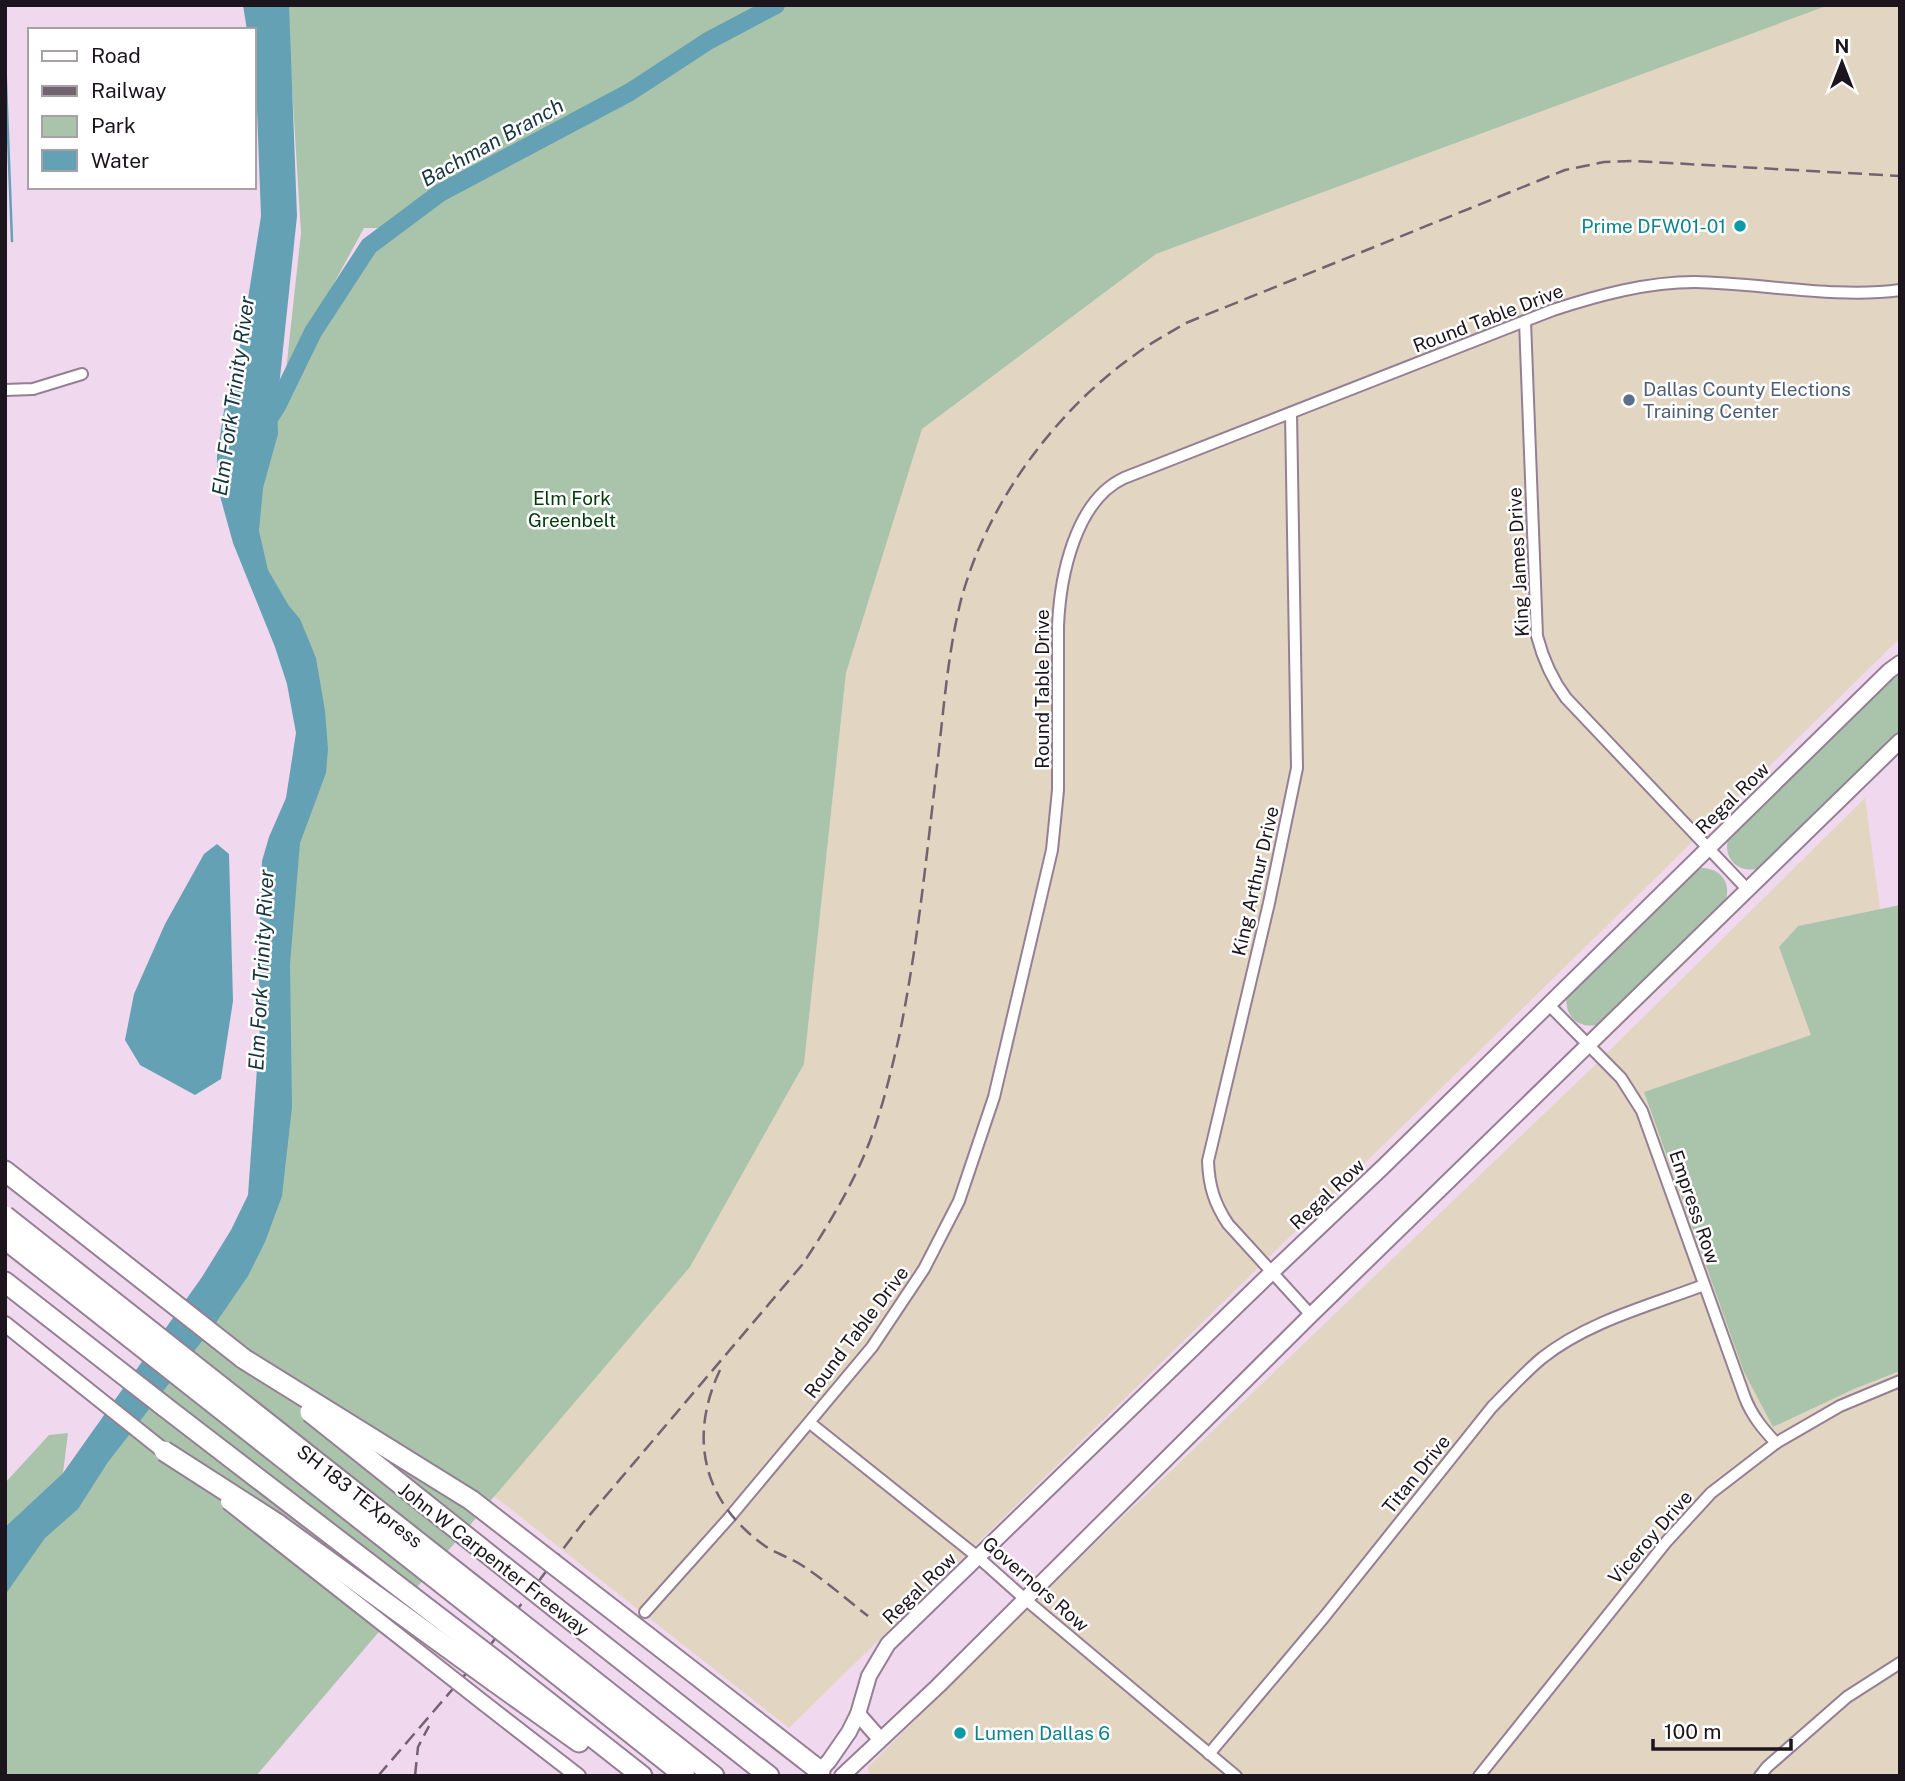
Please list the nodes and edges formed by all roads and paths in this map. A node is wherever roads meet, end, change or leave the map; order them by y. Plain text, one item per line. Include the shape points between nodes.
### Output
1 (1900, 290) edge
2 (1525, 321) junction
3 (82, 374) dead end
4 (5, 390) edge
5 (1291, 413) junction
6 (1900, 663) edge
7 (1900, 741) edge
8 (1708, 848) junction
9 (1748, 890) junction
10 (1548, 1004) junction
11 (1590, 1046) junction
12 (5, 1171) edge
13 (5, 1216) edge
14 (5, 1239) edge
15 (1272, 1272) junction
16 (5, 1282) edge
17 (1704, 1285) junction
18 (1311, 1315) junction
19 (5, 1324) edge
20 (244, 1359) junction
21 (1900, 1381) edge
22 (810, 1423) junction
23 (1776, 1443) junction
24 (164, 1451) junction
25 (979, 1558) junction
26 (1026, 1599) junction
27 (645, 1612) dead end
28 (530, 1642) junction
29 (1900, 1663) edge
30 (501, 1675) junction
31 (858, 1714) junction
32 (880, 1739) junction
33 (869, 1750) junction
34 (1209, 1754) junction
35 (712, 1774) edge
36 (821, 1774) edge
37 (578, 1776) edge
38 (635, 1776) edge
39 (642, 1776) edge
40 (685, 1776) edge
41 (769, 1776) edge
42 (842, 1776) edge
43 (861, 1776) edge
44 (1236, 1776) edge
45 (1479, 1776) edge
46 (1760, 1776) edge

1 - 2 street, Round Table Drive via 1866,293 1676,283 1626,289
2 - 5 street, Round Table Drive
2 - 8 street, King James Drive via 1537,636 1543,658 1566,698
3 - 4 street via 33,388
5 - 15 street, King Arthur Drive via 1297,768 1208,1161 1216,1207
5 - 22 street, Round Table Drive via 1115,482 1096,499 1078,533 1058,613 1059,777 1052,850 988,1118 938,1246 878,1337
6 - 8 main road, Regal Row
7 - 9 main road
8 - 9 street, King James Drive
8 - 10 main road, Regal Row
9 - 11 main road
10 - 11 street, Empress Row
10 - 15 main road, Regal Row
11 - 17 street, Empress Row via 1642,1111
11 - 18 main road
12 - 20 highway, John W Carpenter Freeway
13 - 28 highway, SH 183 TEXpress, bridge
14 - 28 highway, SH 183 TEXpress, bridge
15 - 18 street, King Arthur Drive
15 - 25 main road, Regal Row
16 - 30 highway, bridge
17 - 23 street, Empress Row via 1750,1411
17 - 34 street, Titan Drive via 1583,1332 1514,1384
18 - 26 main road
19 - 24 main road
20 - 36 highway, bridge via 471,1500
20 - 41 highway, John W Carpenter Freeway, bridge
21 - 23 street, Viceroy Drive via 1840,1406
22 - 25 street, Governors Row
22 - 27 street, Round Table Drive
23 - 45 street, Viceroy Drive via 1711,1493 1667,1541
24 - 30 highway, bridge
24 - 37 main road, bridge
25 - 26 street, Governors Row
25 - 31 main road, Regal Row via 888,1644 869,1676
26 - 32 main road
26 - 34 street, Governors Row
28 - 35 highway, SH 183 TEXpress
28 - 40 highway, SH 183 TEXpress
29 - 46 street via 1847,1698
30 - 38 highway via 618,1770
30 - 39 highway
31 - 32 main road
31 - 36 main road, Regal Row
32 - 33 main road
33 - 42 main road
33 - 43 main road
34 - 44 street, Governors Row

